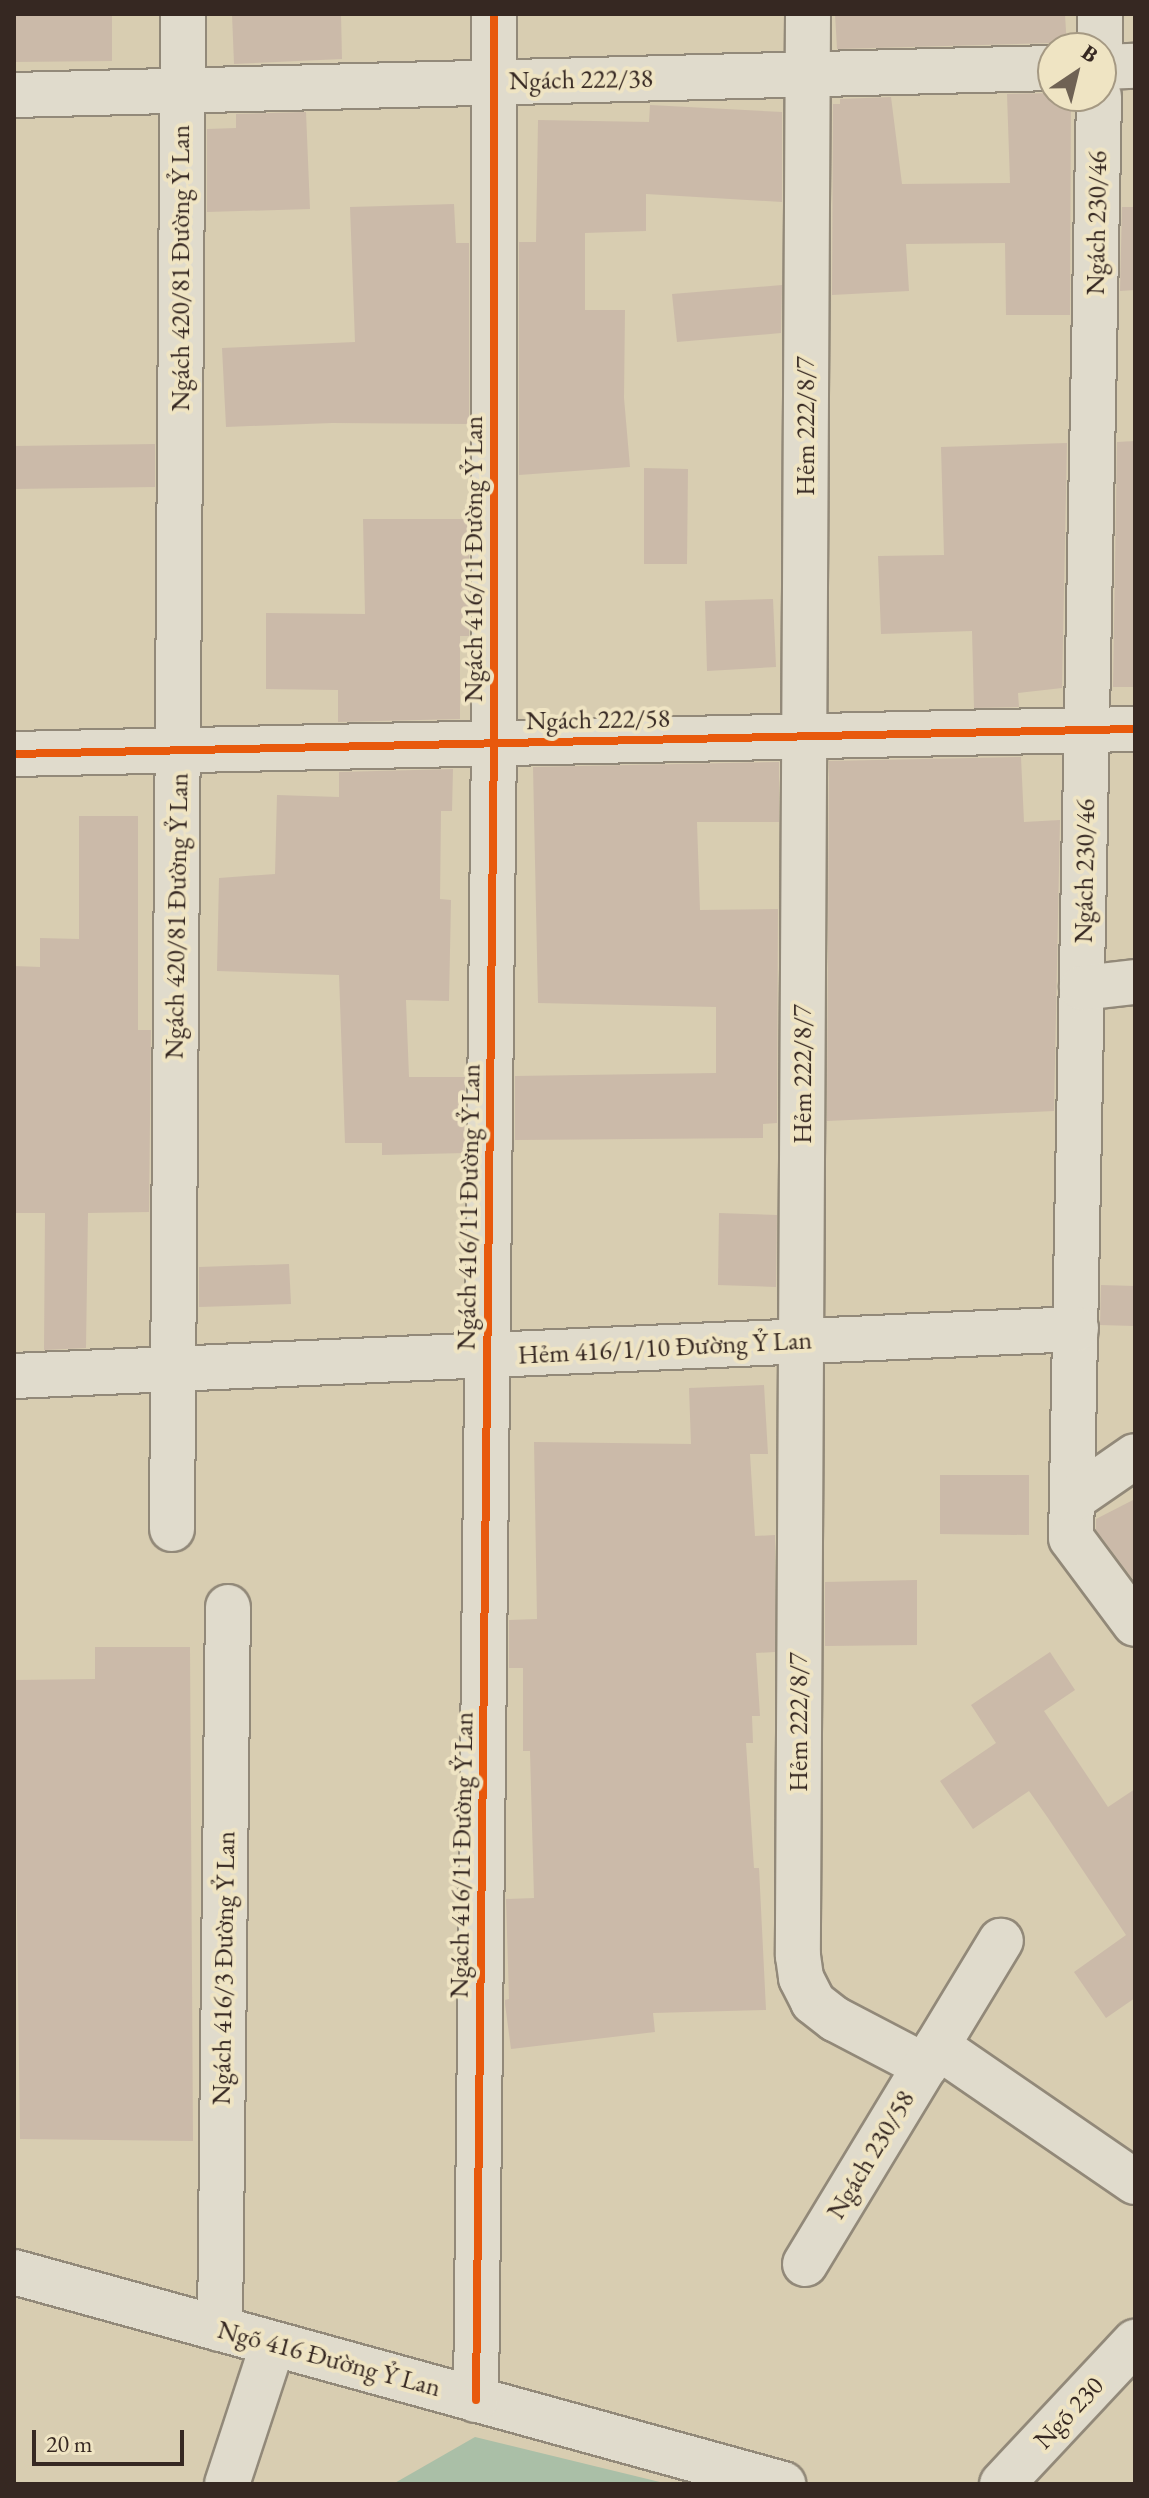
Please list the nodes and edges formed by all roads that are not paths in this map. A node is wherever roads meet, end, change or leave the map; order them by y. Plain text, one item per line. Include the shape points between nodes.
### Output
1 (183, 14) edge
2 (494, 14) edge
3 (808, 14) edge
4 (1037, 68) edge
5 (808, 75) junction
6 (494, 83) junction
7 (182, 91) junction
8 (14, 95) edge
9 (1099, 112) edge
10 (1135, 729) edge
11 (1089, 731) junction
12 (805, 736) junction
13 (494, 743) junction
14 (179, 750) junction
15 (14, 754) edge
16 (1135, 982) edge
17 (1082, 988) junction
18 (1076, 1329) junction
19 (801, 1342) junction
20 (487, 1356) junction
21 (173, 1369) junction
22 (14, 1376) edge
23 (1135, 1456) edge
24 (1073, 1499) junction
25 (172, 1529) dead end
26 (228, 1607) dead end
27 (1135, 1624) edge
28 (1001, 1941) dead end
29 (931, 2056) junction
30 (1135, 2182) edge
31 (805, 2264) dead end
32 (14, 2272) edge
33 (220, 2329) junction
34 (1135, 2342) edge
35 (273, 2344) junction
36 (476, 2400) junction
37 (227, 2484) edge
38 (783, 2484) edge
39 (1002, 2484) edge

1 - 7 street, Ngách 420/81 Đường Ỷ Lan
2 - 6 street, Ngách 416/11 Đường Ỷ Lan
3 - 5 street, Hẻm 222/8/7
4 - 5 street, Ngách 222/38
5 - 6 street, Ngách 222/38
5 - 12 street, Hẻm 222/8/7
6 - 7 street, Ngách 222/38
6 - 13 street, Ngách 416/11 Đường Ỷ Lan
7 - 8 street, Ngách 222/38
7 - 14 street, Ngách 420/81 Đường Ỷ Lan
9 - 11 street, Ngách 230/46
10 - 11 street, Ngách 222/58
11 - 12 street, Ngách 222/58
11 - 17 street, Ngách 230/46
12 - 13 street, Ngách 222/58
12 - 19 street, Hẻm 222/8/7
13 - 14 street, Ngách 222/58
13 - 20 street, Ngách 416/11 Đường Ỷ Lan
14 - 15 street, Ngách 222/58
14 - 21 street, Ngách 420/81 Đường Ỷ Lan
16 - 17 street
17 - 18 street, Ngách 230/46
18 - 19 street, Hẻm 416/1/10 Đường Ỷ Lan
18 - 24 street, Ngách 230/46
19 - 20 street, Hẻm 416/1/10 Đường Ỷ Lan
19 - 29 street, Hẻm 222/8/7 via 801,1978 813,2002 835,2019
20 - 21 street, Hẻm 416/1/10 Đường Ỷ Lan
20 - 36 street, Ngách 416/11 Đường Ỷ Lan
21 - 22 street, Hẻm 416/1/10 Đường Ỷ Lan
21 - 25 street, Ngách 420/81 Đường Ỷ Lan
23 - 24 street
24 - 27 street, Ngách 230/46 via 1071,1538
26 - 33 street, Ngách 416/3 Đường Ỷ Lan
28 - 29 street, Ngách 230/58
29 - 30 street
29 - 31 street, Ngách 230/58
32 - 33 street, Ngõ 416 Đường Ỷ Lan
33 - 35 street, Ngõ 416 Đường Ỷ Lan
34 - 39 street, Ngõ 230
35 - 36 street, Ngõ 416 Đường Ỷ Lan
35 - 37 street
36 - 38 street, Ngõ 416 Đường Ỷ Lan

